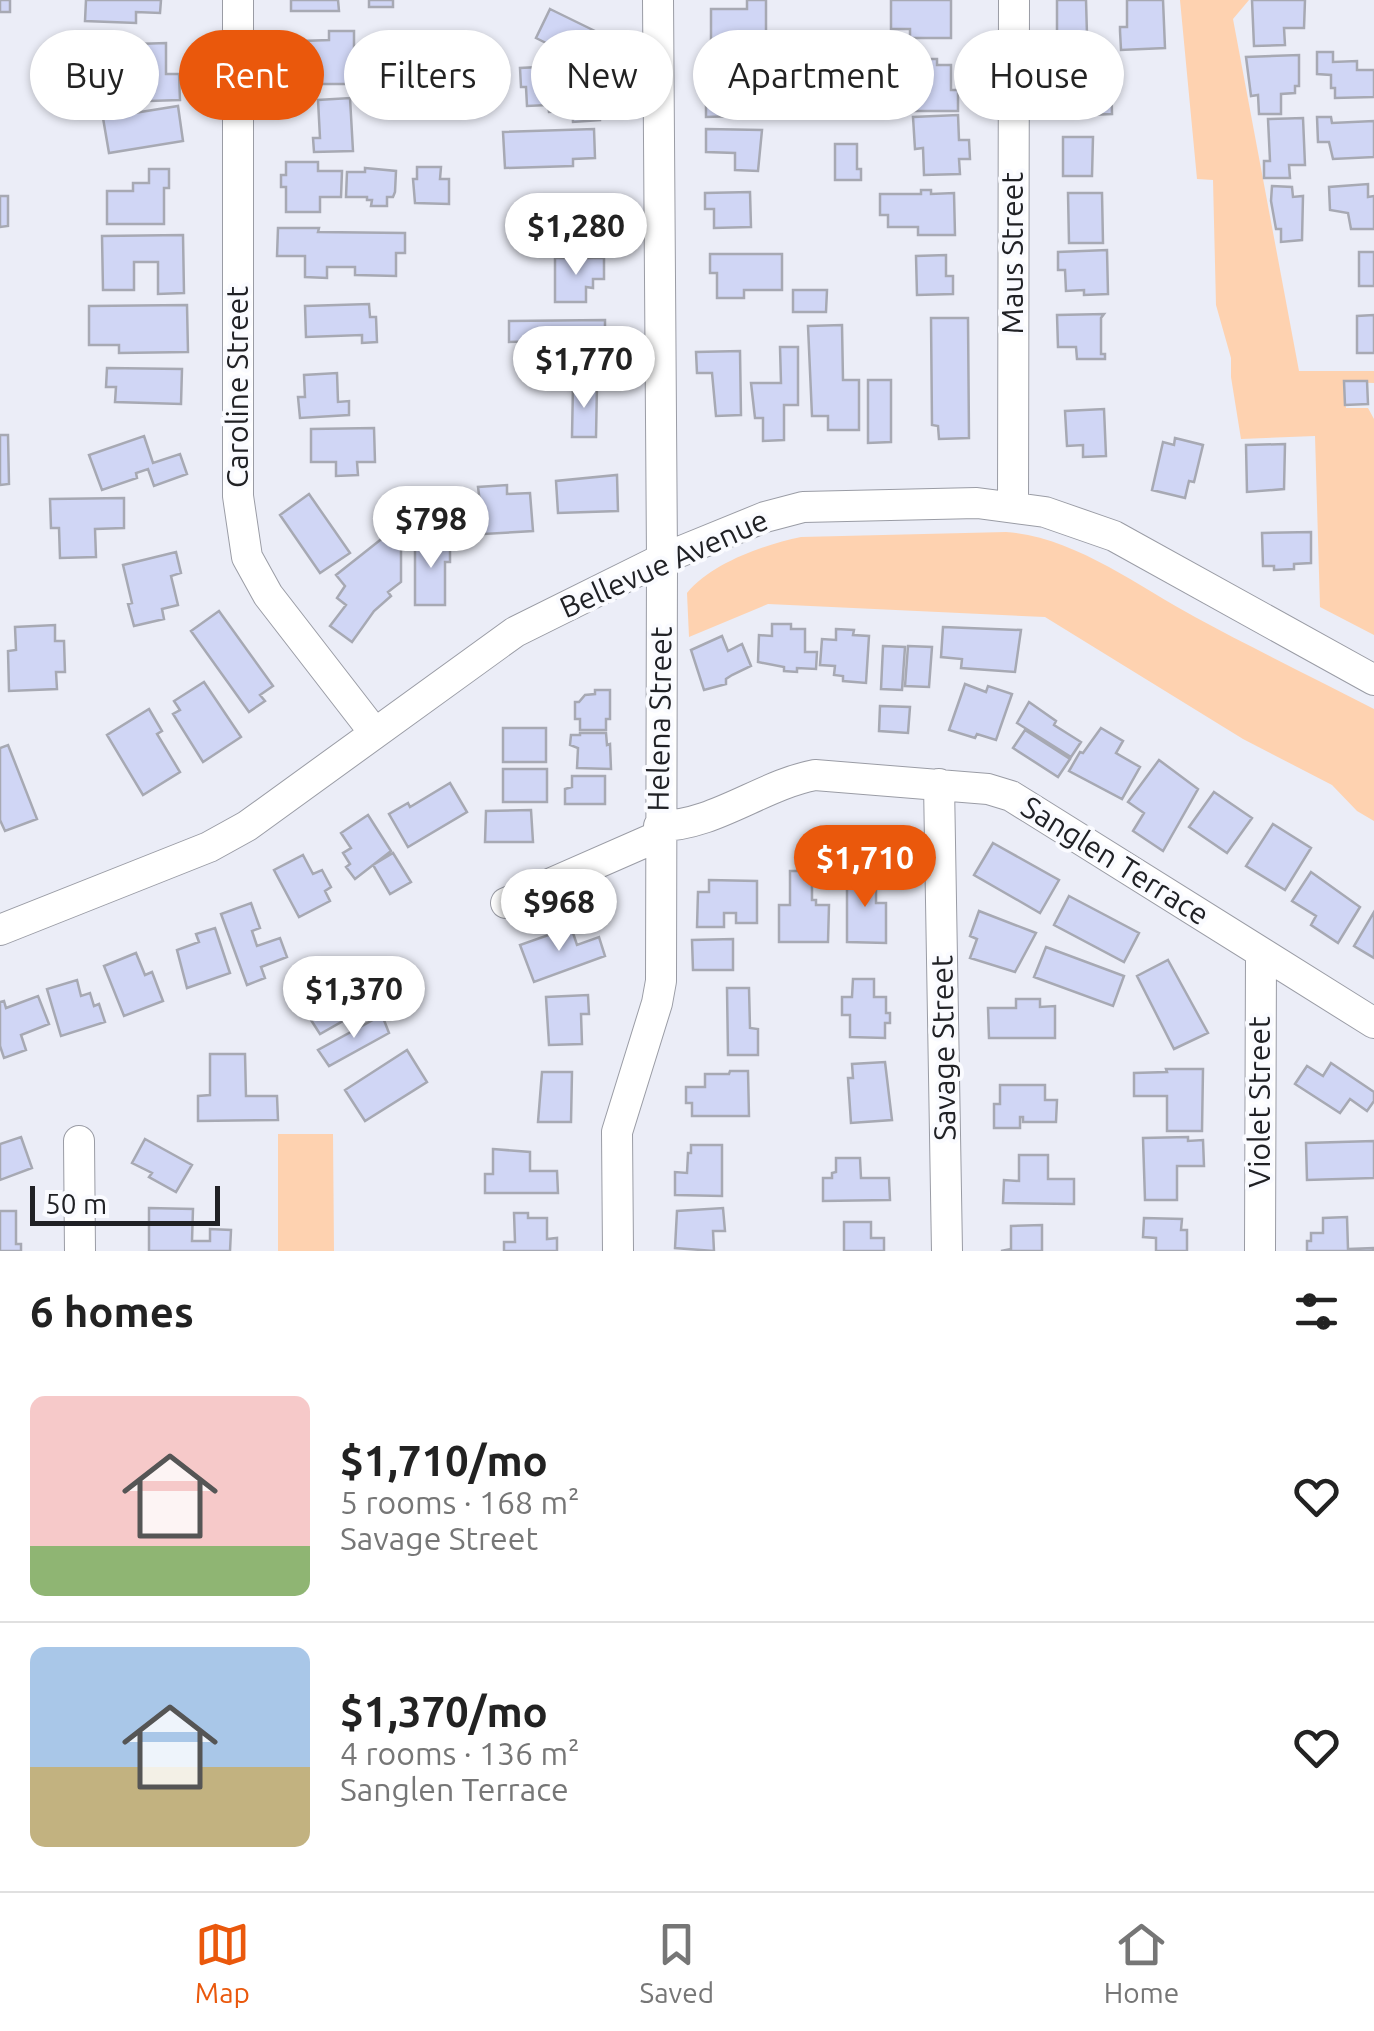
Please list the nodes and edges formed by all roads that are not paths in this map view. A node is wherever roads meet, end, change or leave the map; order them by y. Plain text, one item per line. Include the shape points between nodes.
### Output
1 (238, 0) edge
2 (658, 0) edge
3 (1014, 0) edge
4 (1013, 506) junction
5 (662, 559) junction
6 (1374, 680) edge
7 (374, 732) junction
8 (940, 784) junction
9 (659, 831) junction
10 (506, 903) dead end
11 (0, 930) edge
12 (1260, 952) junction
13 (1374, 1023) edge
14 (79, 1141) dead end
15 (80, 1251) edge
16 (618, 1251) edge
17 (947, 1251) edge
18 (1260, 1251) edge

1 - 7 street, Caroline Street via 238,496 247,557 268,596
2 - 5 street, Helena Street
3 - 4 street, Maus Street
4 - 5 street, Bellevue Avenue via 803,507
4 - 6 street, Bellevue Avenue via 1114,536
5 - 7 street, Bellevue Avenue via 514,632
5 - 9 street, Helena Street
7 - 11 street, Bellevue Avenue via 210,846
8 - 9 street, Sanglen Terrace via 815,774
8 - 12 street, Sanglen Terrace via 1011,796
8 - 17 street, Savage Street
9 - 10 street, Sanglen Terrace
9 - 16 street, Helena Street via 660,989 616,1138
12 - 13 street, Sanglen Terrace
12 - 18 street, Violet Street
14 - 15 street

